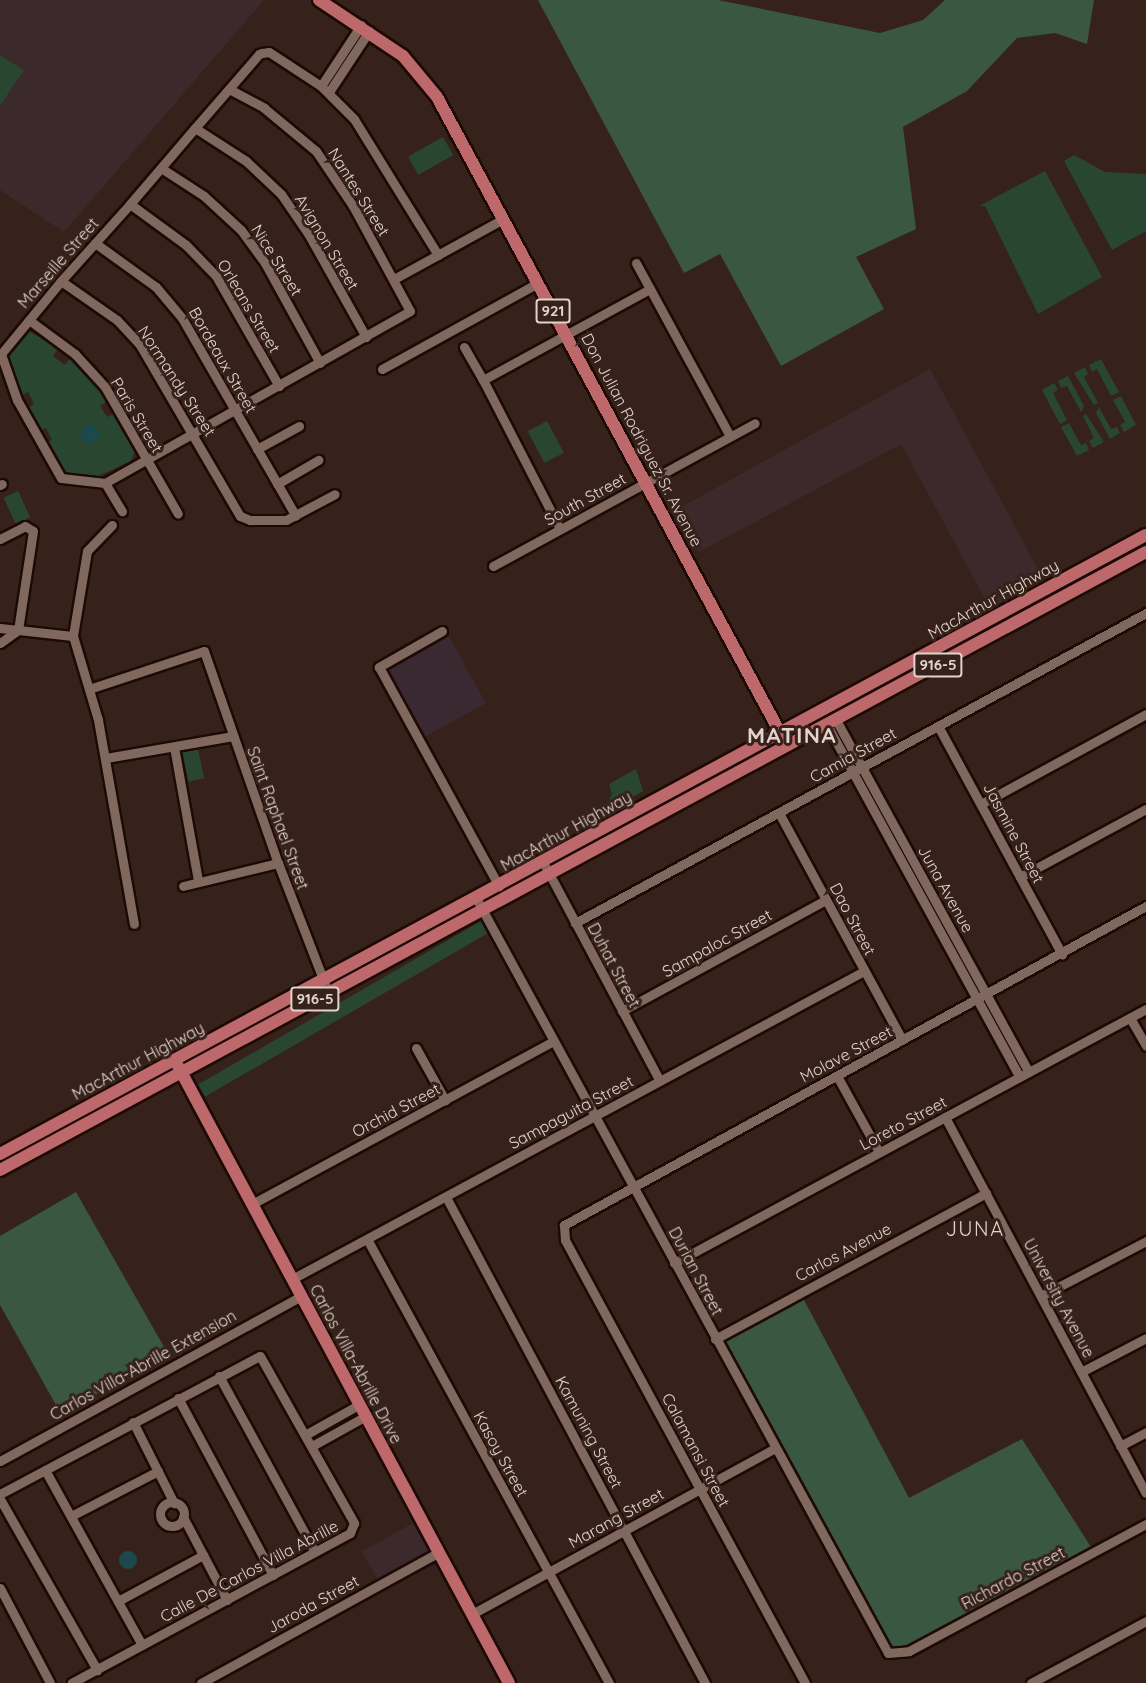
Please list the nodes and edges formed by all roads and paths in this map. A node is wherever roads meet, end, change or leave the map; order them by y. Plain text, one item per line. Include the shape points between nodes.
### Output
1 (318, 0) edge
2 (365, 28) junction
3 (229, 89) junction
4 (325, 89) junction
5 (195, 128) junction
6 (161, 168) junction
7 (130, 204) junction
8 (503, 219) junction
9 (95, 243) junction
10 (438, 255) junction
11 (636, 263) dead end
12 (394, 279) junction
13 (61, 281) junction
14 (538, 283) junction
15 (650, 289) junction
16 (29, 320) junction
17 (566, 335) junction
18 (366, 338) junction
19 (464, 347) dead end
20 (320, 363) junction
21 (382, 369) dead end
22 (483, 382) junction
23 (279, 386) junction
24 (235, 410) junction
25 (754, 423) dead end
26 (299, 426) dead end
27 (193, 433) junction
28 (730, 436) junction
29 (257, 449) junction
30 (147, 459) junction
31 (318, 460) dead end
32 (105, 483) junction
33 (645, 483) junction
34 (277, 484) junction
35 (335, 494) dead end
36 (122, 511) dead end
37 (178, 514) dead end
38 (296, 516) junction
39 (112, 525) dead end
40 (560, 529) junction
41 (1146, 534) edge
42 (0, 539) edge
43 (1146, 552) edge
44 (1097, 561) junction
45 (493, 566) dead end
46 (1104, 574) junction
47 (1041, 591) junction
48 (1048, 605) junction
49 (1146, 613) edge
50 (0, 628) edge
51 (18, 630) junction
52 (442, 631) dead end
53 (73, 636) junction
54 (0, 643) edge
55 (89, 689) junction
56 (1146, 714) edge
57 (832, 722) junction
58 (938, 726) junction
59 (780, 733) junction
60 (233, 736) junction
61 (788, 746) junction
62 (174, 747) junction
63 (106, 758) junction
64 (862, 767) junction
65 (853, 772) junction
66 (981, 804) junction
67 (1146, 808) edge
68 (779, 813) junction
69 (543, 862) junction
70 (278, 863) junction
71 (549, 874) junction
72 (1020, 877) junction
73 (198, 880) junction
74 (183, 886) dead end
75 (499, 886) junction
76 (476, 898) junction
77 (826, 900) junction
78 (937, 904) junction
79 (1146, 906) edge
80 (483, 909) junction
81 (928, 909) junction
82 (575, 923) junction
83 (134, 924) dead end
84 (1062, 954) junction
85 (864, 971) junction
86 (322, 980) junction
87 (328, 992) junction
88 (987, 994) junction
89 (978, 999) junction
90 (1146, 1009) edge
91 (622, 1011) junction
92 (1130, 1018) junction
93 (554, 1041) junction
94 (902, 1041) junction
95 (1146, 1046) edge
96 (416, 1048) dead end
97 (174, 1060) junction
98 (181, 1072) junction
99 (1025, 1074) junction
100 (837, 1076) junction
101 (660, 1081) junction
102 (445, 1100) junction
103 (595, 1116) junction
104 (945, 1117) junction
105 (56, 1123) junction
106 (62, 1136) junction
107 (879, 1152) junction
108 (0, 1154) edge
109 (0, 1170) edge
110 (633, 1186) junction
111 (986, 1193) junction
112 (446, 1197) junction
113 (252, 1204) junction
114 (563, 1230) joint
115 (367, 1239) junction
116 (1146, 1241) edge
117 (674, 1263) junction
118 (292, 1279) junction
119 (301, 1296) junction
120 (1041, 1296) junction
121 (1146, 1338) edge
122 (715, 1339) junction
123 (1081, 1372) junction
124 (219, 1376) junction
125 (178, 1398) junction
126 (363, 1410) junction
127 (335, 1418) junction
128 (133, 1422) junction
129 (341, 1429) junction
130 (1146, 1432) edge
131 (306, 1435) junction
132 (312, 1446) junction
133 (1120, 1446) junction
134 (775, 1448) junction
135 (0, 1461) edge
136 (45, 1470) junction
137 (158, 1471) junction
138 (700, 1489) junction
139 (1146, 1493) edge
140 (0, 1496) edge
141 (174, 1503) junction
142 (71, 1516) junction
143 (183, 1518) junction
144 (1146, 1524) edge
145 (625, 1530) junction
146 (315, 1552) junction
147 (439, 1552) junction
148 (203, 1555) junction
149 (549, 1572) junction
150 (273, 1575) junction
151 (0, 1588) edge
152 (118, 1600) junction
153 (227, 1600) junction
154 (472, 1614) junction
155 (1146, 1621) edge
156 (142, 1645) junction
157 (893, 1655) joint
158 (97, 1670) junction
159 (50, 1683) edge
160 (72, 1683) edge
161 (201, 1683) edge
162 (509, 1683) edge
163 (609, 1683) edge
164 (705, 1683) edge
165 (805, 1683) edge
166 (1031, 1683) edge

1 - 2 main road, Don Julian Rodriguez Sr. Avenue / 921
2 - 4 street
2 - 8 main road, Don Julian Rodriguez Sr. Avenue / 921 via 403,56 425,79
3 - 4 street, Marseille Street via 266,52
3 - 5 street, Marseille Street
3 - 12 street, Nantes Street via 295,130 316,151 338,179
4 - 10 street, Marseille Street via 366,135
5 - 6 street, Marseille Street
5 - 18 street, Avignon Street via 246,161 281,194 309,235
6 - 7 street, Marseille Street
6 - 20 street, Nice Street via 204,196 241,230 265,263
7 - 9 street, Marseille Street
7 - 23 street, Orleans Street via 186,245 216,276
8 - 10 street
8 - 14 main road, Don Julian Rodriguez Sr. Avenue / 921
9 - 13 street, Marseille Street
9 - 24 street, Bordeaux Street via 137,271 168,299
10 - 12 street
11 - 15 street
12 - 18 street, Nantes Street via 410,311
13 - 16 street, Marseille Street
13 - 27 street, Normandy Street via 117,320 140,345
14 - 17 main road, Don Julian Rodriguez Sr. Avenue / 921
14 - 21 street
15 - 17 street
15 - 28 street
16 - 30 street, Paris Street via 75,354 95,375
16 - 32 street, Marseille Street via 1,354 17,400 61,478
17 - 22 street
17 - 33 main road, Don Julian Rodriguez Sr. Avenue / 921
18 - 20 street
19 - 22 street
20 - 23 street
22 - 40 street
23 - 24 street
24 - 27 street
24 - 29 street, Bordeaux Street
25 - 28 street, South Street
26 - 29 street
27 - 30 street
27 - 38 street, Normandy Street via 244,519 280,521
28 - 33 street, South Street
29 - 34 street, Bordeaux Street
30 - 32 street
30 - 37 street, Paris Street
31 - 34 street
32 - 36 street
33 - 40 street, South Street
33 - 59 main road, Don Julian Rodriguez Sr. Avenue / 921
34 - 38 street, Bordeaux Street
35 - 38 street
39 - 53 street via 87,551
40 - 45 street, South Street
41 - 44 main road, MacArthur Highway / 916-5
42 - 51 street via 31,527 34,537
43 - 46 main road, MacArthur Highway / 916-5
44 - 46 main road
44 - 47 main road, MacArthur Highway / 916-5
46 - 48 main road, MacArthur Highway / 916-5
47 - 48 main road
47 - 59 main road, MacArthur Highway / 916-5
48 - 57 main road, MacArthur Highway / 916-5
49 - 58 street, Camia Street
50 - 51 street
51 - 53 street
51 - 54 street
52 - 75 street via 380,667
53 - 55 street
55 - 60 street, Saint Raphael Street via 204,651
55 - 63 street
56 - 66 street
57 - 61 main road, MacArthur Highway / 916-5
57 - 64 street, Juna Avenue
57 - 65 street, Juna Avenue
58 - 64 street, Camia Street
58 - 66 street, Jasmine Street
59 - 61 main road, Don Julian Rodriguez Sr. Avenue / 921
59 - 69 main road, MacArthur Highway / 916-5
60 - 62 street
60 - 70 street, Saint Raphael Street
61 - 71 main road, MacArthur Highway / 916-5
62 - 63 street
62 - 73 street
63 - 83 street
64 - 65 street, Camia Street
64 - 78 street, Juna Avenue
65 - 68 street, Camia Street
65 - 81 street, Juna Avenue
66 - 72 street, Jasmine Street
67 - 72 street
68 - 77 street, Dao Street
68 - 82 street, Camia Street
69 - 71 street, Duhat Street
69 - 75 main road, MacArthur Highway / 916-5
70 - 73 street
70 - 86 street, Saint Raphael Street
71 - 80 main road, MacArthur Highway / 916-5
71 - 82 street, Duhat Street
72 - 84 street, Jasmine Street
73 - 74 street
75 - 76 main road, MacArthur Highway / 916-5
76 - 80 street, Durian Street
76 - 86 main road, MacArthur Highway / 916-5
77 - 85 street, Dao Street
77 - 91 street, Sampaloc Street
78 - 81 street
78 - 88 street, Juna Avenue
79 - 84 street, Molave Street
80 - 87 main road, MacArthur Highway / 916-5
80 - 93 street, Durian Street
81 - 89 street, Juna Avenue
82 - 91 street, Duhat Street
84 - 88 street, Molave Street
85 - 94 street, Dao Street
85 - 101 street, Sampaguita Street
86 - 87 street, Saint Raphael Street
86 - 97 main road, MacArthur Highway / 916-5
87 - 98 main road, MacArthur Highway / 916-5
88 - 89 street, Molave Street
88 - 99 street, Juna Avenue
89 - 94 street, Molave Street
89 - 99 street, Juna Avenue
90 - 92 street, Loreto Street
91 - 101 street, Duhat Street
92 - 95 street
92 - 99 street, Loreto Street
93 - 102 street, Orchid Street
93 - 103 street, Durian Street
94 - 100 street, Molave Street
96 - 102 street
97 - 98 main road, Carlos Villa-Abrille Drive
97 - 105 main road, MacArthur Highway / 916-5
98 - 106 main road, MacArthur Highway / 916-5
98 - 113 main road, Carlos Villa-Abrille Drive
99 - 104 street, Loreto Street
100 - 107 street
100 - 110 street, Molave Street
101 - 103 street, Sampaguita Street
102 - 113 street, Orchid Street
103 - 110 street, Durian Street
103 - 112 street, Sampaguita Street
104 - 107 street, Loreto Street
104 - 111 street, University Avenue
105 - 106 main road
105 - 108 main road, MacArthur Highway / 916-5
106 - 109 main road, MacArthur Highway / 916-5
107 - 117 street, Loreto Street
110 - 114 street, Molave Street via 569,1220
110 - 117 street, Durian Street
111 - 120 street, University Avenue
111 - 122 street, Carlos Avenue
112 - 115 street, Sampaguita Street
112 - 145 street, Kamuning Street
113 - 118 main road, Carlos Villa-Abrille Drive
114 - 138 street, Calamansi Street
115 - 118 street, Sampaguita Street
115 - 149 street, Kasoy Street
116 - 120 street
117 - 122 street, Durian Street
118 - 119 main road, Carlos Villa-Abrille Drive
119 - 126 main road, Carlos Villa-Abrille Drive
119 - 135 street, Carlos Villa-Abrille Extension
120 - 123 street, University Avenue
121 - 123 street
122 - 134 street, Durian Street
123 - 133 street, University Avenue
124 - 125 street, Calle De Carlos Villa Abrille
124 - 131 street, Calle De Carlos Villa Abrille via 260,1356
124 - 146 street
125 - 128 street, Calle De Carlos Villa Abrille
125 - 150 street
126 - 127 street
126 - 129 street
126 - 147 main road, Carlos Villa-Abrille Drive
127 - 129 street
127 - 131 street
128 - 136 street, Calle De Carlos Villa Abrille
128 - 137 street
129 - 132 street
130 - 133 street
131 - 132 street, Calle De Carlos Villa Abrille
132 - 146 street, Calle De Carlos Villa Abrille via 354,1526 350,1533
133 - 139 street, University Avenue
134 - 138 street, Marang Street
134 - 157 street, Durian Street via 884,1648
136 - 140 street, Calle De Carlos Villa Abrille
136 - 142 street
137 - 141 street
137 - 142 street
138 - 145 street, Marang Street
138 - 165 street, Calamansi Street
140 - 158 street
141 - 143 street via 182,1508
141 - 143 street via 162,1508 163,1522 173,1526
142 - 152 street
143 - 148 street
144 - 157 street, Richardo Street via 909,1651
145 - 149 street, Marang Street
145 - 164 street, Kamuning Street
146 - 150 street, Calle De Carlos Villa Abrille
147 - 154 main road, Carlos Villa-Abrille Drive
147 - 161 street, Jaroda Street
148 - 152 street
148 - 153 street
149 - 154 street, Marang Street
149 - 163 street, Kasoy Street
150 - 153 street, Calle De Carlos Villa Abrille
151 - 159 street
152 - 156 street
153 - 156 street, Calle De Carlos Villa Abrille
154 - 162 main road, Carlos Villa-Abrille Drive
155 - 166 street
156 - 158 street, Calle De Carlos Villa Abrille
158 - 160 street, Calle De Carlos Villa Abrille

